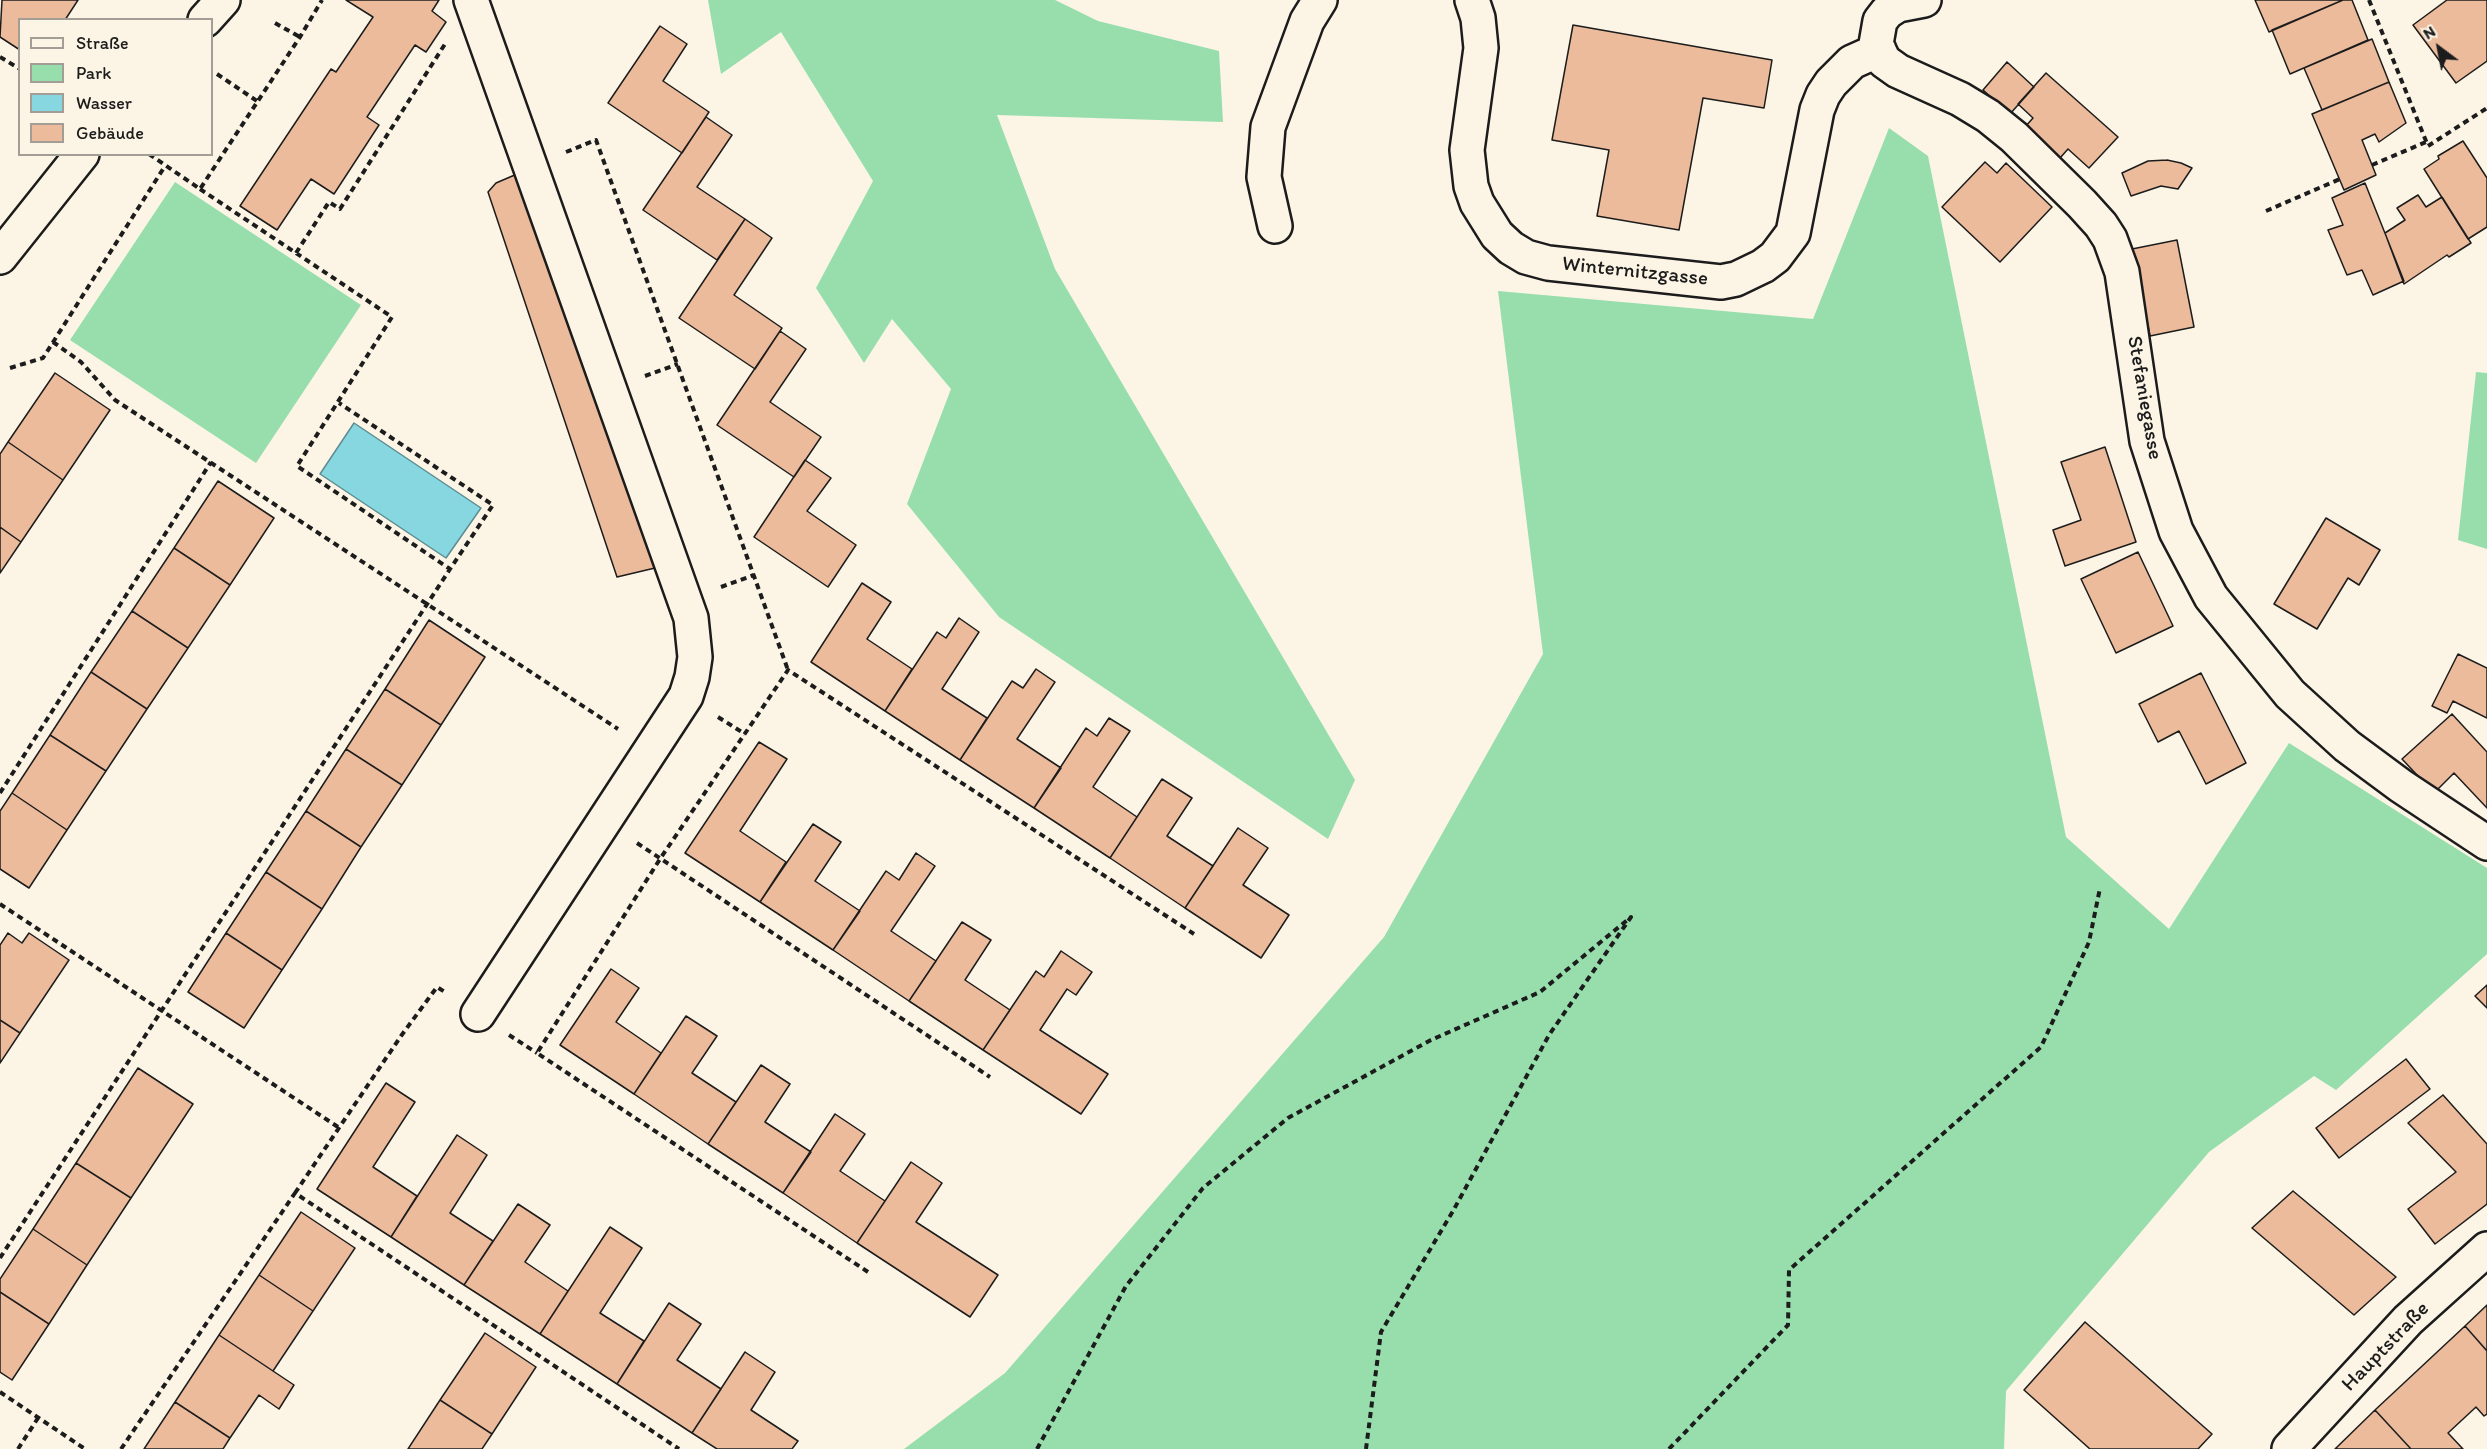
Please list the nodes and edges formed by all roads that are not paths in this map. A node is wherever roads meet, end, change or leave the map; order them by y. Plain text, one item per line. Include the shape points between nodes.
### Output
1 (223, 0) edge
2 (1320, 0) edge
3 (1472, 0) edge
4 (1924, 0) edge
5 (475, 10) edge
6 (207, 18) edge
7 (1879, 50) junction
8 (80, 156) edge
9 (1275, 226) dead end
10 (0, 257) edge
11 (2487, 843) edge
12 (478, 1014) road end
13 (2487, 1249) edge
14 (2289, 1449) edge

1 - 6 street
2 - 9 street via 1307,21 1268,127 1264,177
3 - 7 street, Winternitzgasse via 1481,48 1467,150 1471,186 1497,235 1526,257 1548,263 1721,282 1763,266 1793,233 1823,95 1852,62
4 - 7 street via 1898,5 1887,12 1878,27
5 - 12 street via 691,618 694,637 692,677 686,696
7 - 11 street, Stefaniegasse via 1893,69 1988,116 2101,225 2122,272 2148,441 2176,531 2211,597 2290,694 2339,739
8 - 10 street
13 - 14 street, Hauptstraße via 2409,1320

